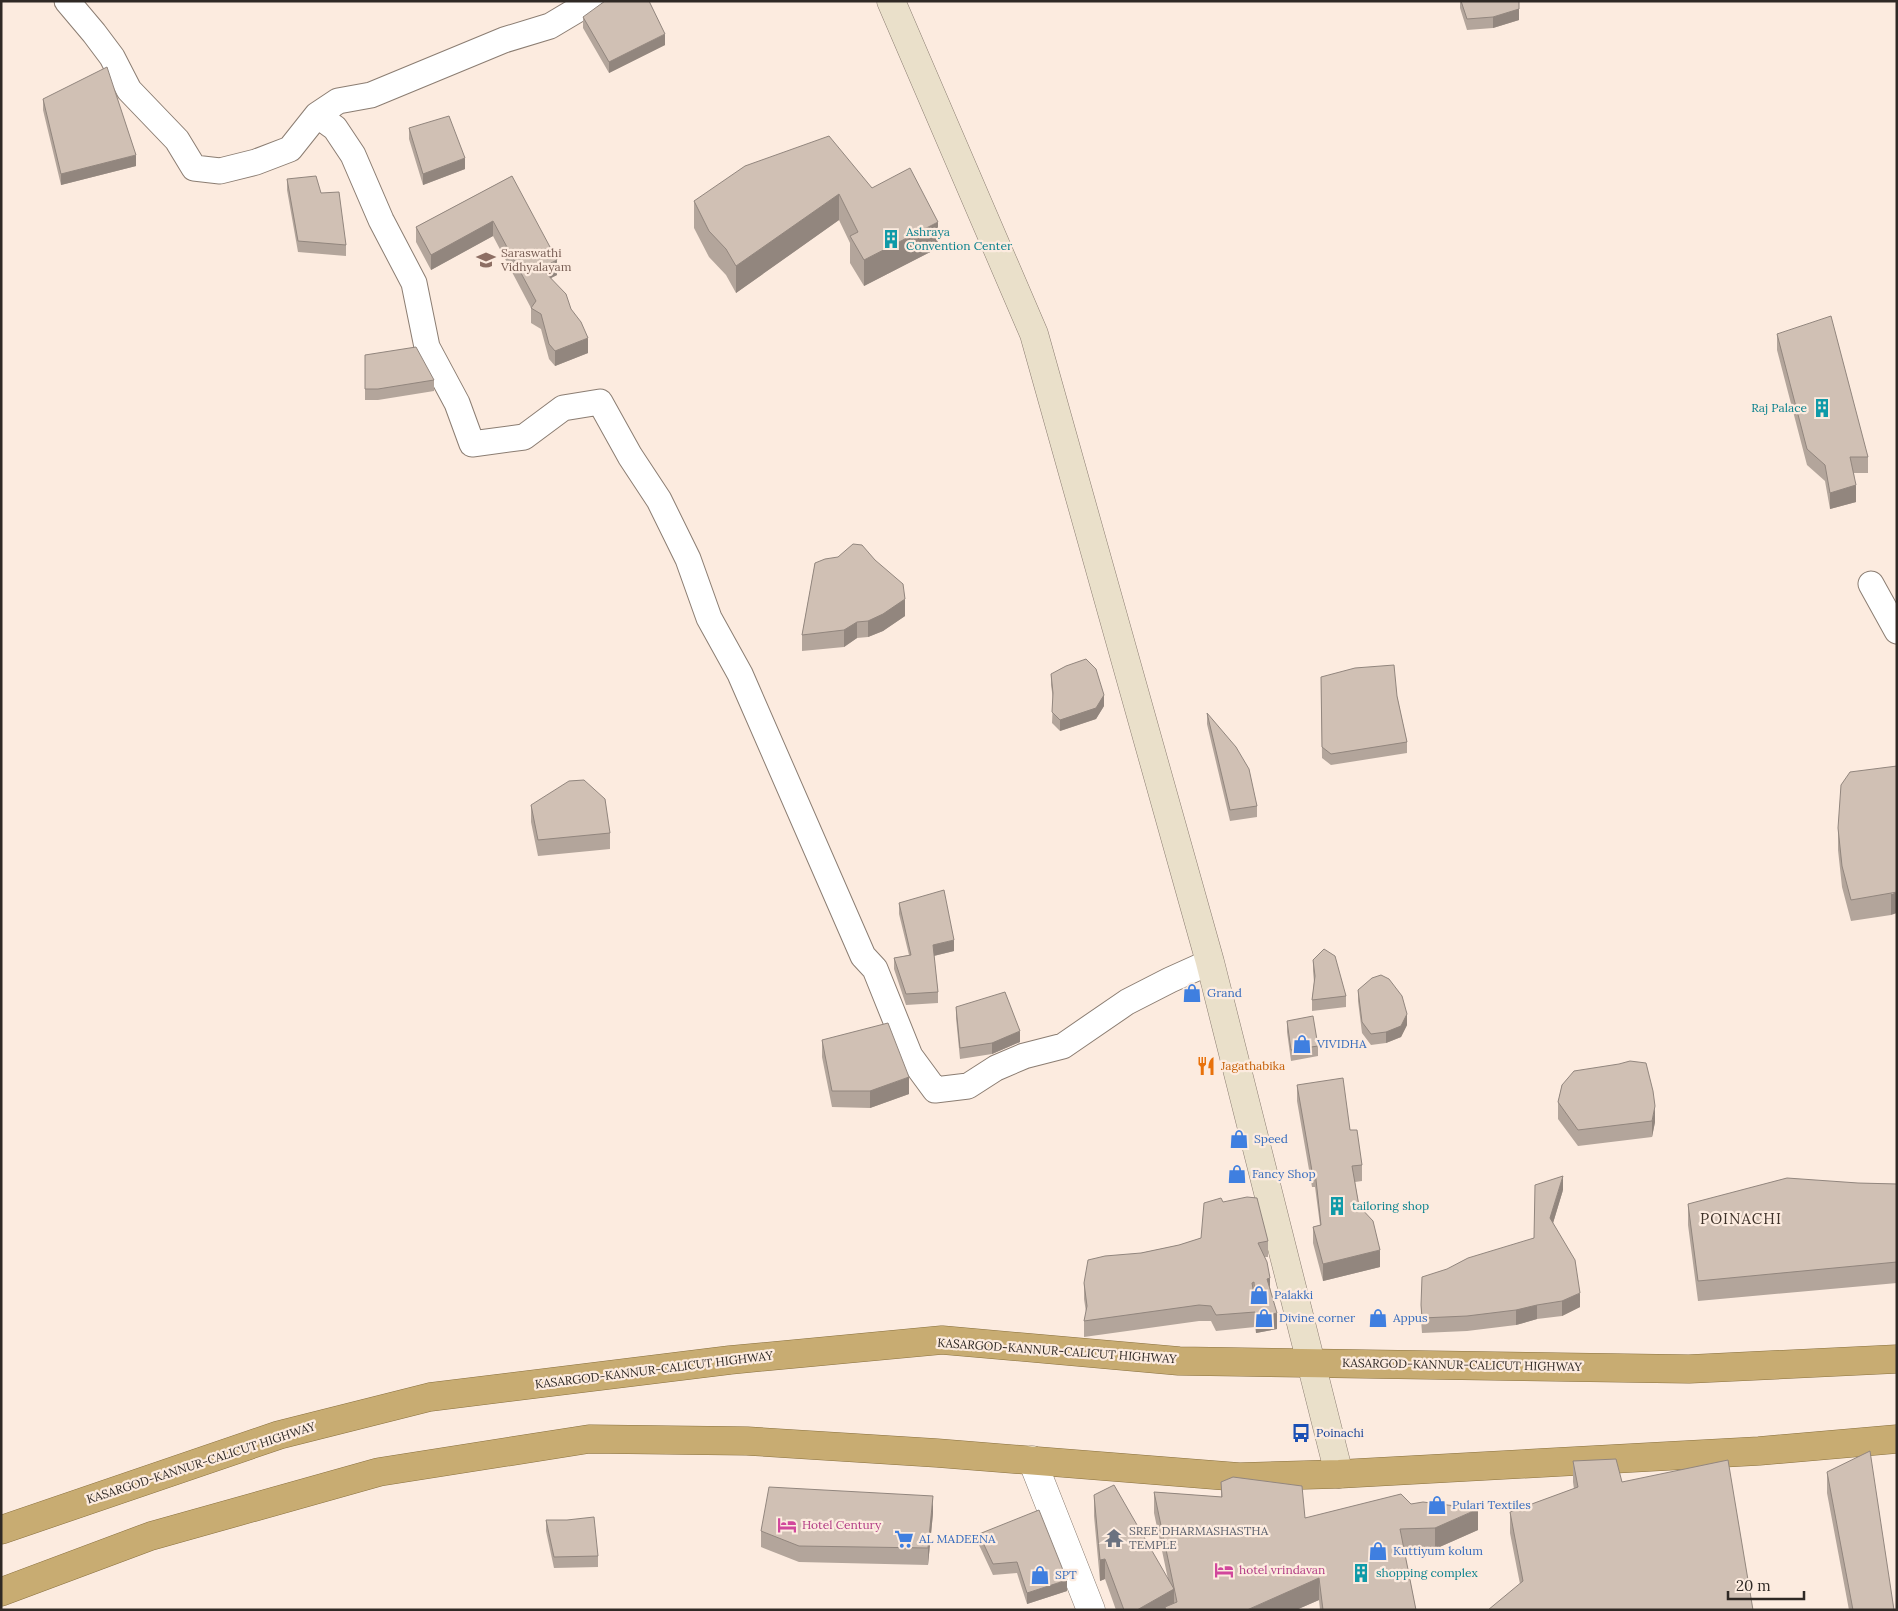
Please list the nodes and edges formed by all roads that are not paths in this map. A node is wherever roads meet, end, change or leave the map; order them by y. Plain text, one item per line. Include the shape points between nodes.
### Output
1 (67, 1) edge
2 (592, 1) edge
3 (891, 1) edge
4 (317, 115) junction
5 (1871, 584) dead end
6 (1897, 631) edge
7 (1210, 962) junction
8 (1897, 1359) edge
9 (1310, 1362) junction
10 (1897, 1439) edge
11 (1032, 1460) junction
12 (1339, 1474) junction
13 (1, 1530) edge
14 (1, 1592) edge
15 (1091, 1610) edge

1 - 4 street via 112,57 129,90 177,140 194,168 220,172 290,149
2 - 4 street via 550,26 504,40 371,95 338,101
3 - 7 main road via 1034,334
4 - 7 street via 334,128 353,155 381,220 414,283 426,347 457,403 472,444 524,437 563,408 600,402 663,508 688,559 709,618 740,674 863,956 875,969 910,1056 935,1090 968,1086 1017,1059 1063,1046 1127,1002
5 - 6 street
7 - 9 main road
8 - 9 highway, KASARGOD-KANNUR-CALICUT HIGHWAY via 1689,1369
9 - 12 main road
9 - 13 highway, KASARGOD-KANNUR-CALICUT HIGHWAY via 1179,1361 942,1340 730,1360 430,1397 279,1435
10 - 12 highway via 1759,1451
11 - 12 highway via 1239,1477
11 - 14 highway via 747,1441 589,1439 379,1472 151,1536
11 - 15 street

